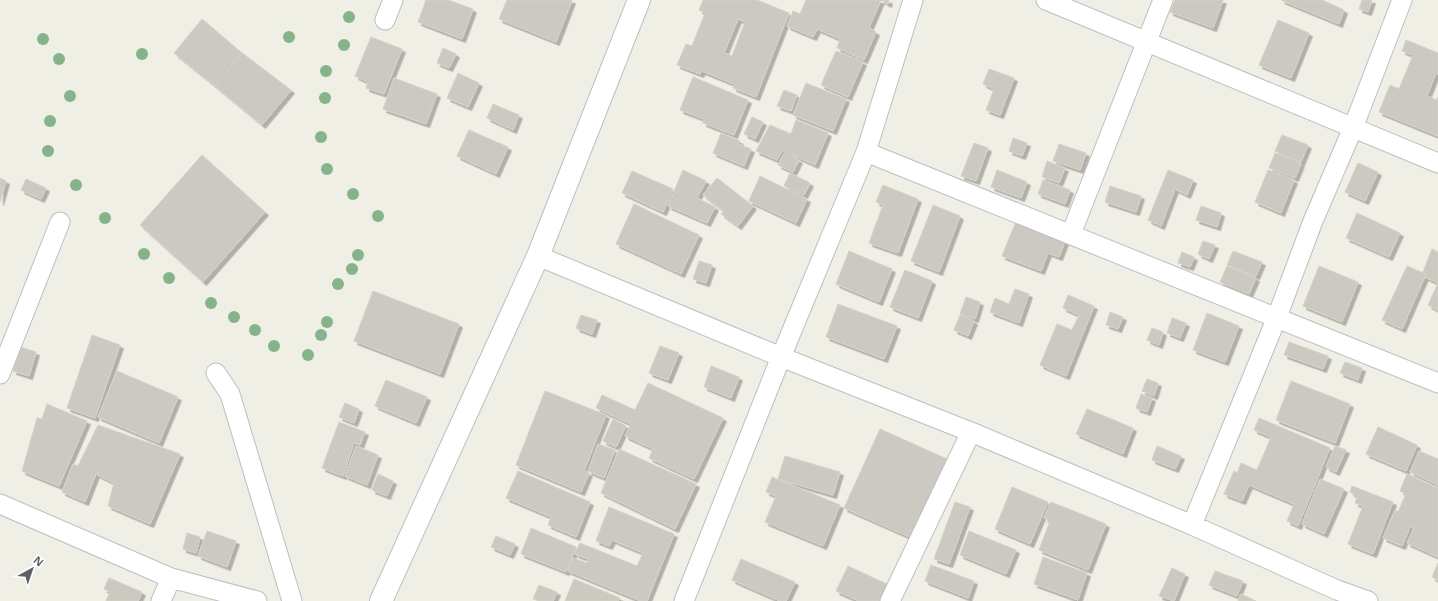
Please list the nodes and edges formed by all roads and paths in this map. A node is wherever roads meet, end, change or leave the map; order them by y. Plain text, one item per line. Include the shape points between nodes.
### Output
1 (393, 0) edge
2 (639, 0) edge
3 (913, 0) edge
4 (1046, 0) edge
5 (1163, 0) edge
6 (1402, 0) edge
7 (385, 20) dead end
8 (1146, 42) junction
9 (1353, 128) junction
10 (866, 152) junction
11 (1438, 163) edge
12 (60, 222) dead end
13 (1071, 234) junction
14 (538, 256) junction
15 (1277, 317) junction
16 (781, 357) junction
17 (216, 373) dead end
18 (0, 374) edge
19 (1438, 383) edge
20 (971, 432) junction
21 (0, 504) edge
22 (1192, 525) junction
23 (171, 578) junction
24 (1334, 595) edge
25 (385, 600) edge
26 (161, 601) edge
27 (257, 601) edge
28 (292, 601) edge
29 (684, 601) edge
30 (890, 601) edge
31 (1368, 601) edge

1 - 7 street
2 - 14 street
3 - 10 street
4 - 8 street
5 - 8 street
6 - 9 street
8 - 9 street
8 - 13 street
9 - 11 street
9 - 15 street via 1313,221
10 - 13 street
10 - 16 street
12 - 18 street
13 - 15 street
14 - 16 street
14 - 25 street
15 - 19 street
15 - 22 street
16 - 20 street
16 - 29 street
17 - 28 street via 230,394
20 - 22 street
20 - 30 street
21 - 23 street
22 - 24 street
23 - 26 street
23 - 27 street
24 - 31 street

